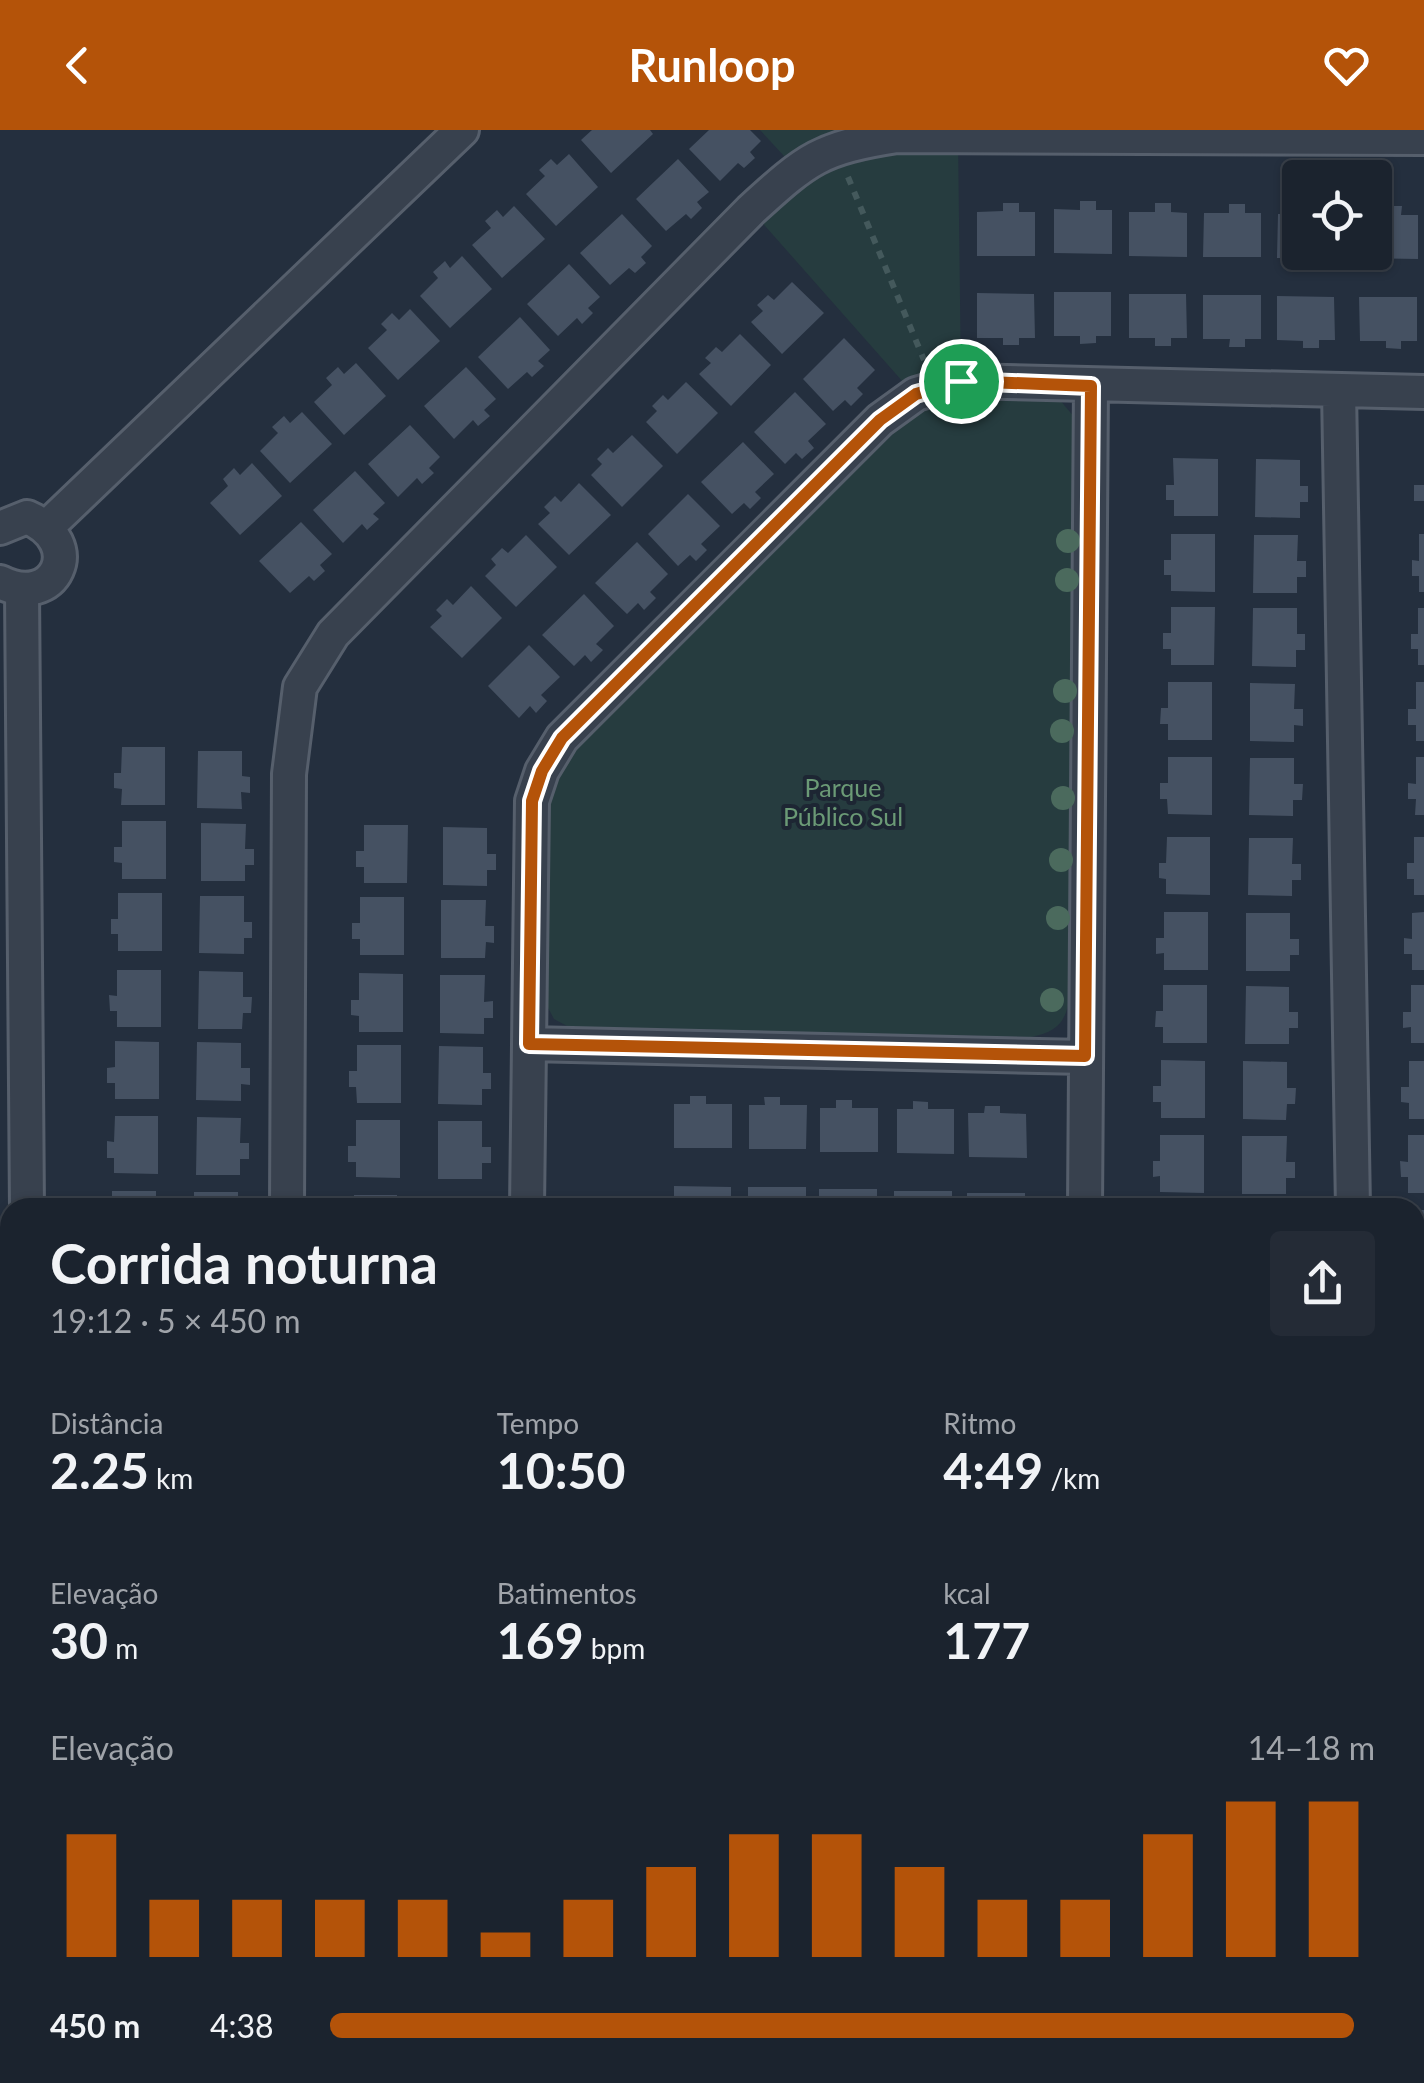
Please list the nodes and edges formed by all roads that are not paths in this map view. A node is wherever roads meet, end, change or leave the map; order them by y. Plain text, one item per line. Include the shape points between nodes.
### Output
1 (462, 130) edge
2 (1424, 138) edge
3 (1091, 386) junction
4 (1339, 390) junction
5 (1424, 392) edge
6 (48, 526) junction
7 (0, 528) edge
8 (11, 586) edge
9 (529, 1044) junction
10 (1085, 1056) junction
11 (27, 1198) edge
12 (287, 1198) edge
13 (528, 1198) edge
14 (1084, 1198) edge
15 (1353, 1198) edge

1 - 6 street
2 - 12 street via 896,136 836,146 796,169 751,210 333,634 300,687 290,774
3 - 4 street
3 - 9 street via 961,381 934,386 880,420 562,738 532,801
3 - 10 street
4 - 5 street
4 - 15 street
6 - 7 street via 27,517
6 - 8 street via 60,545 59,568 44,586
8 - 11 street
9 - 10 street
9 - 13 street
10 - 14 street

